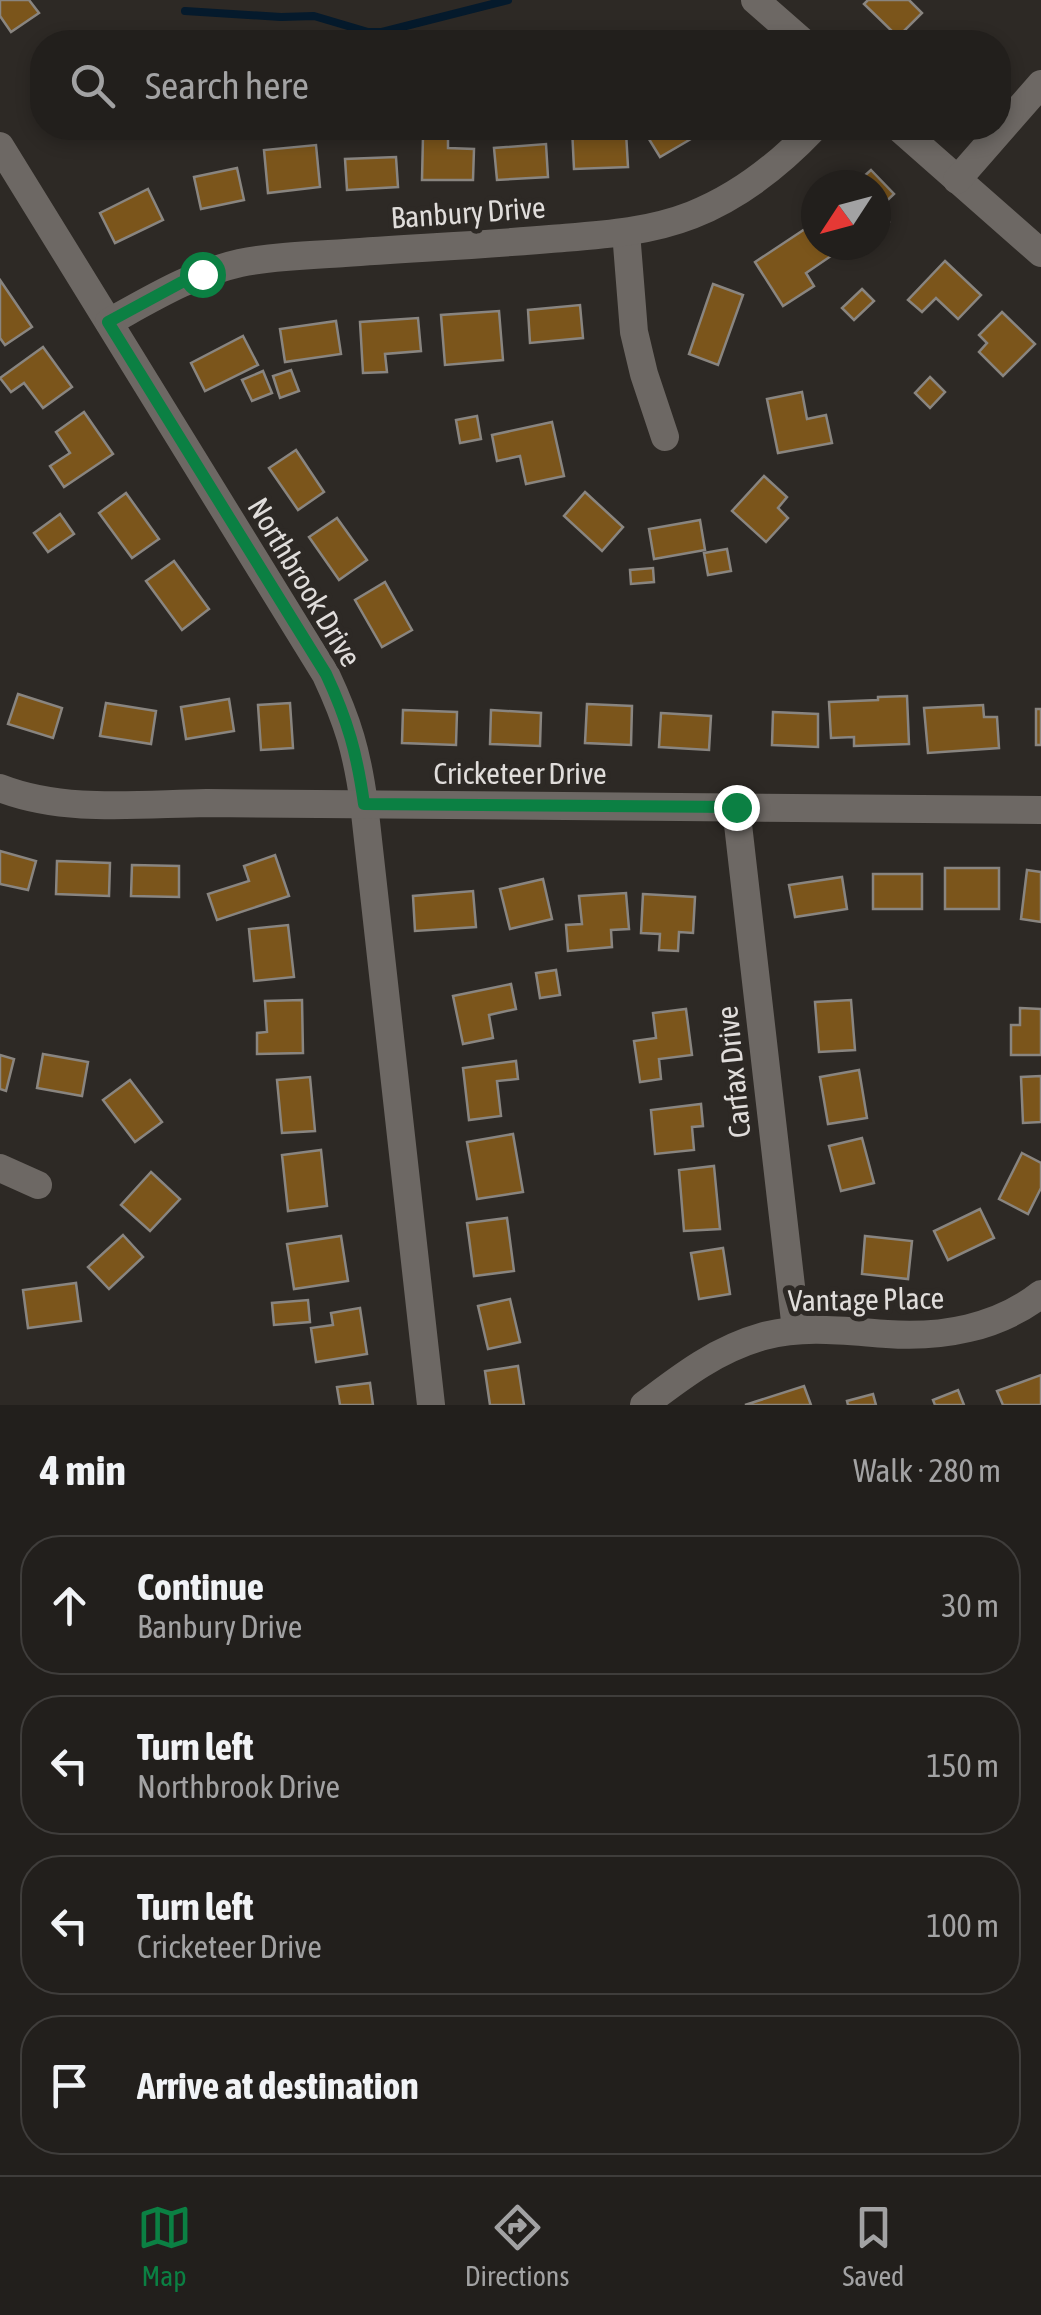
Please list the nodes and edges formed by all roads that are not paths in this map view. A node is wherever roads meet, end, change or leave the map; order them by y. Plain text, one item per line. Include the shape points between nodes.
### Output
1 (755, 0) edge
2 (789, 30) edge
3 (1041, 84) edge
4 (1011, 118) edge
5 (802, 140) edge
6 (912, 140) edge
7 (992, 140) edge
8 (0, 146) edge
9 (957, 180) junction
10 (626, 232) junction
11 (1041, 253) edge
12 (108, 322) junction
13 (665, 437) dead end
14 (0, 788) edge
15 (364, 804) junction
16 (736, 807) junction
17 (1041, 810) edge
18 (0, 1168) edge
19 (38, 1185) dead end
20 (1041, 1294) edge
21 (796, 1330) junction
22 (431, 1405) edge
23 (644, 1405) edge

1 - 2 street
3 - 4 street
5 - 10 street, Banbury Drive via 734,195
6 - 9 street
7 - 9 street
8 - 12 street, Northbrook Drive
9 - 11 street
10 - 12 street, Banbury Drive via 242,263 182,282
10 - 13 street via 634,332
12 - 15 street, Northbrook Drive via 326,674 357,756
14 - 15 street, Cricketeer Drive via 66,803
15 - 16 street, Cricketeer Drive
15 - 22 street, Northbrook Drive
16 - 17 street, Cricketeer Drive
16 - 21 street, Carfax Drive
18 - 19 street
20 - 21 street, Vantage Place via 999,1320 933,1334
21 - 23 street, Vantage Place via 728,1348

